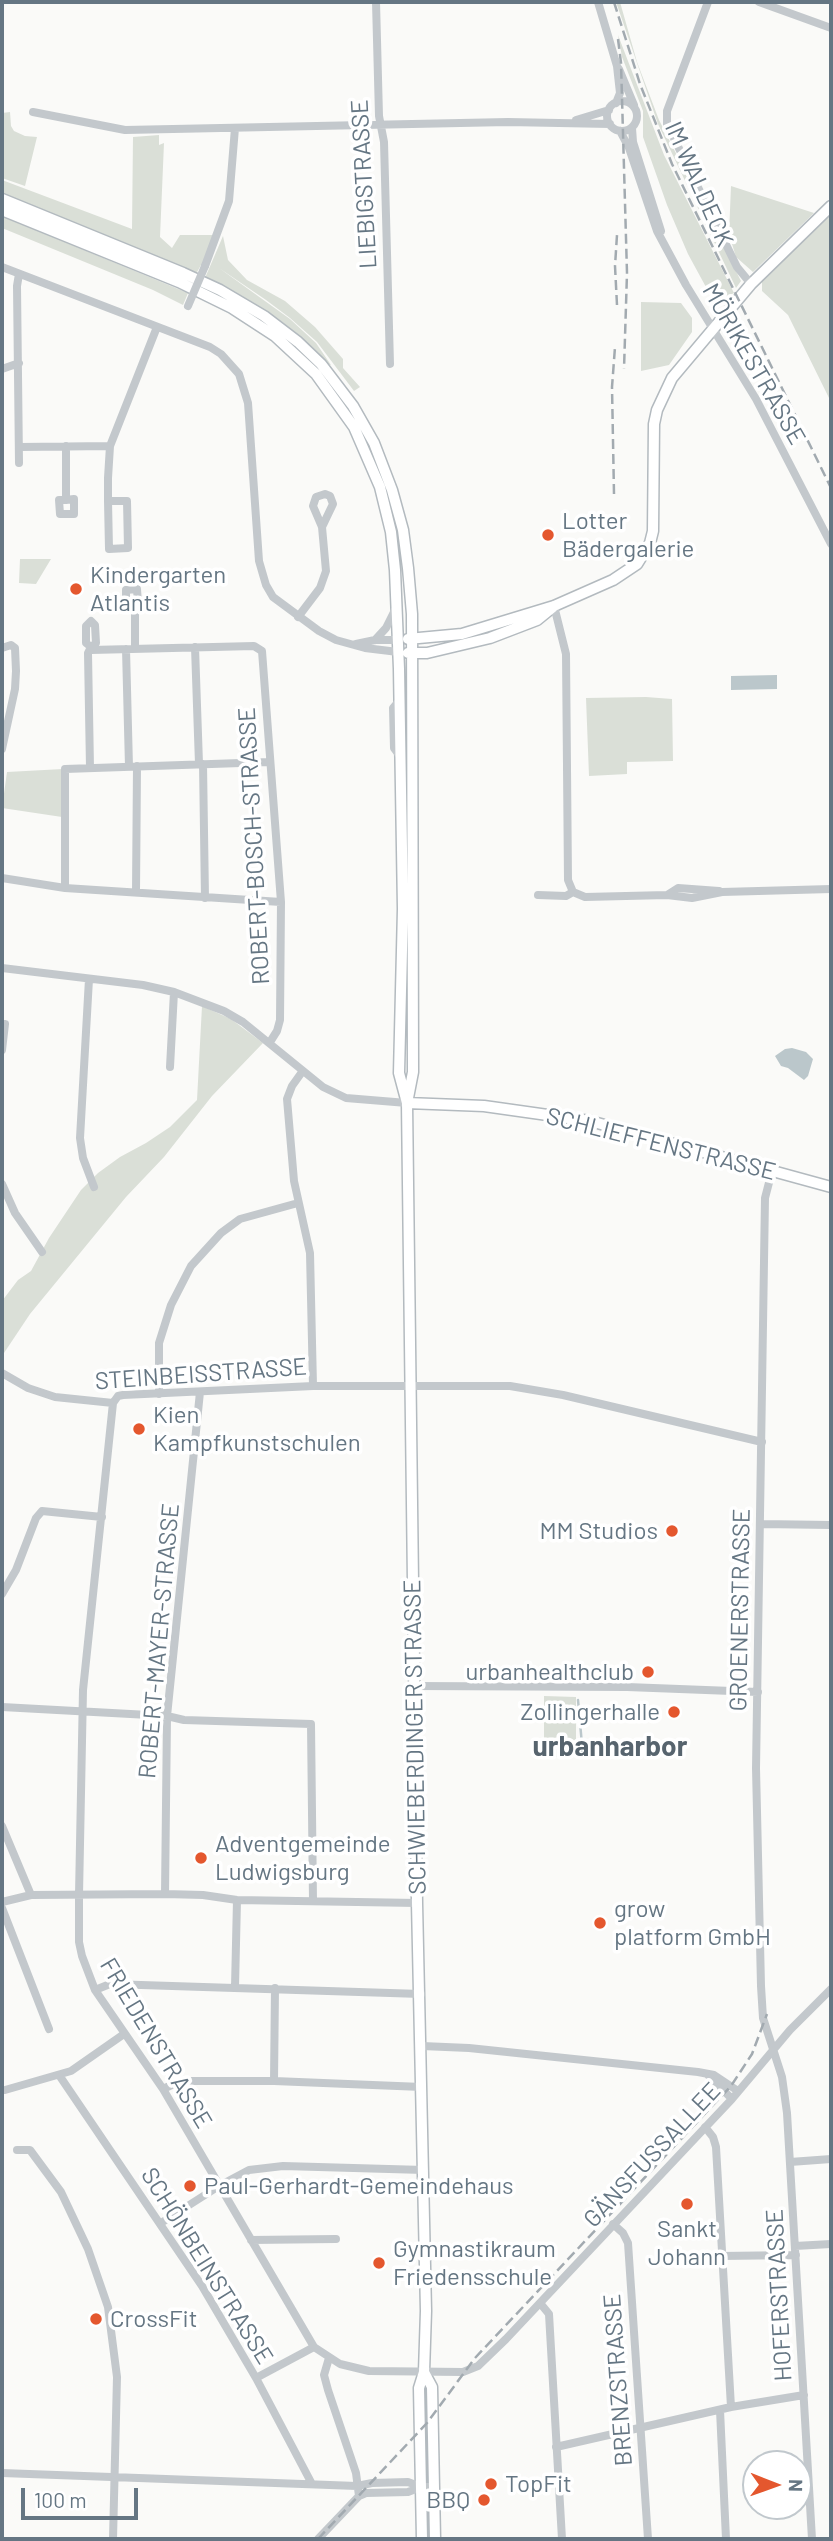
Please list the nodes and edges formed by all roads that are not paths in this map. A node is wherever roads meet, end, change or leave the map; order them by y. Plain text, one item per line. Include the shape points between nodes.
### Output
1 (376, 2) edge
2 (598, 2) edge
3 (708, 2) edge
4 (760, 2) edge
5 (831, 28) edge
6 (617, 66) junction
7 (616, 103) junction
8 (635, 108) junction
9 (609, 110) junction
10 (33, 112) dead end
11 (570, 121) junction
12 (381, 124) junction
13 (610, 124) junction
14 (234, 128) junction
15 (632, 128) junction
16 (620, 131) junction
17 (2, 199) edge
18 (831, 206) edge
19 (2, 210) edge
20 (663, 241) junction
21 (2, 267) edge
22 (19, 274) junction
23 (748, 288) junction
24 (186, 307) dead end
25 (157, 327) junction
26 (713, 329) junction
27 (19, 363) junction
28 (390, 364) dead end
29 (2, 369) edge
30 (66, 446) junction
31 (110, 446) junction
32 (20, 447) junction
33 (19, 463) dead end
34 (66, 499) dead end
35 (108, 501) junction
36 (322, 527) dead end
37 (831, 544) edge
38 (135, 603) dead end
39 (397, 606) junction
40 (554, 606) junction
41 (298, 617) junction
42 (398, 639) junction
43 (412, 639) junction
44 (376, 640) junction
45 (350, 645) junction
46 (6, 647) edge
47 (195, 647) junction
48 (131, 649) junction
49 (398, 652) junction
50 (412, 654) junction
51 (399, 701) junction
52 (399, 727) junction
53 (413, 727) junction
54 (2, 749) edge
55 (400, 756) junction
56 (270, 762) junction
57 (201, 764) junction
58 (133, 766) junction
59 (90, 768) junction
60 (2, 878) edge
61 (65, 888) junction
62 (831, 889) edge
63 (136, 892) junction
64 (573, 892) junction
65 (538, 895) dead end
66 (205, 898) junction
67 (281, 902) junction
68 (2, 968) edge
69 (89, 979) junction
70 (174, 992) junction
71 (401, 1004) junction
72 (413, 1004) junction
73 (5, 1024) dead end
74 (270, 1042) junction
75 (2, 1050) edge
76 (170, 1068) dead end
77 (302, 1072) junction
78 (407, 1103) junction
79 (772, 1171) junction
80 (2, 1184) edge
81 (94, 1187) dead end
82 (831, 1187) edge
83 (298, 1203) junction
84 (42, 1252) dead end
85 (2, 1373) edge
86 (313, 1386) junction
87 (409, 1386) junction
88 (200, 1392) junction
89 (159, 1394) junction
90 (113, 1403) junction
91 (762, 1441) junction
92 (102, 1517) junction
93 (761, 1524) junction
94 (831, 1525) edge
95 (2, 1594) edge
96 (414, 1686) junction
97 (758, 1692) junction
98 (2, 1707) edge
99 (82, 1713) junction
100 (167, 1716) junction
101 (2, 1826) edge
102 (165, 1894) junction
103 (31, 1895) junction
104 (79, 1895) junction
105 (237, 1900) junction
106 (313, 1901) junction
107 (2, 1902) edge
108 (417, 1903) junction
109 (2, 1908) edge
110 (235, 1987) junction
111 (275, 1988) junction
112 (831, 1989) edge
113 (95, 1990) junction
114 (421, 1994) junction
115 (49, 2029) dead end
116 (124, 2034) junction
117 (422, 2046) junction
118 (773, 2050) junction
119 (707, 2074) junction
120 (59, 2075) junction
121 (274, 2081) junction
122 (422, 2087) junction
123 (163, 2089) junction
124 (5, 2090) dead end
125 (738, 2091) junction
126 (732, 2099) junction
127 (705, 2127) junction
128 (17, 2150) dead end
129 (831, 2159) edge
130 (790, 2162) junction
131 (424, 2170) junction
132 (219, 2186) junction
133 (161, 2223) junction
134 (613, 2224) junction
135 (336, 2239) dead end
136 (251, 2240) junction
137 (831, 2244) edge
138 (796, 2250) junction
139 (721, 2256) junction
140 (540, 2302) junction
141 (314, 2347) junction
142 (329, 2358) junction
143 (424, 2372) junction
144 (256, 2378) junction
145 (804, 2395) junction
146 (732, 2407) junction
147 (720, 2410) junction
148 (639, 2428) junction
149 (556, 2447) junction
150 (2, 2473) edge
151 (115, 2478) junction
152 (312, 2484) junction
153 (421, 2487) junction
154 (434, 2487) junction
155 (358, 2491) junction
156 (113, 2539) edge
157 (318, 2539) edge
158 (422, 2539) edge
159 (435, 2539) edge
160 (562, 2539) edge
161 (648, 2539) edge
162 (726, 2539) edge
163 (812, 2539) edge

1 - 12 street, LIEBIGSTRASSE
2 - 6 street, MÖRIKESTRASSE
3 - 23 street, IM WALDECK via 667,111 667,124
4 - 5 street
6 - 7 street, MÖRIKESTRASSE via 620,93
6 - 8 street, MÖRIKESTRASSE
7 - 8 street
7 - 9 street
8 - 15 street, MÖRIKESTRASSE
9 - 11 street
9 - 13 street
10 - 14 street via 125,130
11 - 12 street
11 - 13 street
12 - 14 street
12 - 28 street, LIEBIGSTRASSE
13 - 16 street
14 - 24 street, bridge via 229,201
15 - 16 street
15 - 20 street, MÖRIKESTRASSE
16 - 20 street, MÖRIKESTRASSE
17 - 43 main road, SCHWIEBERDINGER STRASSE via 220,290 281,328 321,364 363,422 392,490 408,568
18 - 23 main road
19 - 39 main road, SCHWIEBERDINGER STRASSE via 216,299 275,336 303,361 344,411 374,470 391,532
20 - 26 street, MÖRIKESTRASSE
21 - 22 street
22 - 25 street
22 - 27 street
23 - 26 main road
25 - 31 street
25 - 41 street via 210,347 239,374 248,403 261,574 273,597
26 - 37 street, MÖRIKESTRASSE via 756,399
26 - 40 main road via 680,367 657,410 652,437 653,531 646,553 625,573
27 - 29 street
27 - 32 street
30 - 31 street
30 - 32 street
30 - 34 street
31 - 35 street
32 - 33 street
35 - 35 street via 109,549 128,548 127,501
36 - 41 street via 326,571
38 - 48 street
39 - 42 main road, SCHWIEBERDINGER STRASSE
39 - 44 street
40 - 43 main road via 462,634
40 - 50 main road via 537,620 508,632
40 - 64 street via 566,654 568,880
41 - 45 street
42 - 43 main road
42 - 44 street
42 - 49 main road, SCHWIEBERDINGER STRASSE
43 - 50 main road, SCHWIEBERDINGER STRASSE
44 - 45 street
45 - 49 street
46 - 54 street via 15,648 15,689
47 - 48 street
47 - 56 street, ROBERT-BOSCH-STRASSE via 259,648 264,656
47 - 57 street
48 - 58 street
48 - 59 street via 91,648 88,653
49 - 50 main road
49 - 51 main road, SCHWIEBERDINGER STRASSE
50 - 53 main road, SCHWIEBERDINGER STRASSE
51 - 52 main road, SCHWIEBERDINGER STRASSE
51 - 55 street via 393,708 394,748
52 - 53 main road
52 - 55 main road, SCHWIEBERDINGER STRASSE
53 - 72 main road, SCHWIEBERDINGER STRASSE
55 - 71 main road, SCHWIEBERDINGER STRASSE
56 - 57 street
56 - 67 street, ROBERT-BOSCH-STRASSE
57 - 58 street
57 - 66 street
58 - 59 street
58 - 63 street
59 - 61 street via 65,769
60 - 61 street
61 - 63 street
62 - 64 street via 722,892 678,888 667,895 585,897
63 - 66 street
64 - 65 street
66 - 67 street
67 - 74 street, ROBERT-BOSCH-STRASSE via 280,1020
68 - 69 street
69 - 70 street
69 - 81 street via 80,1138
70 - 74 street via 223,1011
70 - 76 street
71 - 72 main road
71 - 78 main road, SCHWIEBERDINGER STRASSE via 399,1073
72 - 78 main road, SCHWIEBERDINGER STRASSE via 413,1072
73 - 75 street
74 - 77 street
77 - 78 street via 346,1098
77 - 83 street via 287,1099
78 - 79 main road, SCHLIEFFENSTRASSE via 484,1106 578,1119
78 - 87 main road, SCHWIEBERDINGER STRASSE
79 - 82 main road, SCHLIEFFENSTRASSE
79 - 91 street, GROENERSTRASSE via 765,1198
80 - 84 street
83 - 86 street via 310,1253
83 - 89 street via 240,1219 191,1266 171,1305 159,1343
85 - 90 street, STEINBEISSTRASSE via 55,1397
86 - 87 street, STEINBEISSTRASSE
86 - 88 street, STEINBEISSTRASSE
87 - 91 street, STEINBEISSTRASSE via 510,1387 563,1395
87 - 96 main road, SCHWIEBERDINGER STRASSE
88 - 89 street, STEINBEISSTRASSE
88 - 100 street, ROBERT-MAYER-STRASSE
89 - 90 street, STEINBEISSTRASSE via 123,1395
90 - 92 street, FRIEDENSTRASSE
91 - 93 street, GROENERSTRASSE
92 - 95 street via 42,1511
92 - 99 street, FRIEDENSTRASSE
93 - 94 street
93 - 97 street, GROENERSTRASSE
96 - 97 street
96 - 108 main road, SCHWIEBERDINGER STRASSE
97 - 118 street, GROENERSTRASSE via 762,1997
98 - 99 street
99 - 100 street
99 - 104 street, FRIEDENSTRASSE
100 - 102 street, ROBERT-MAYER-STRASSE
100 - 106 street via 311,1724
101 - 103 street
102 - 104 street
102 - 105 street
103 - 104 street
103 - 107 street
104 - 113 street, FRIEDENSTRASSE via 79,1942
105 - 106 street
105 - 110 street
106 - 108 street
108 - 114 main road, SCHWIEBERDINGER STRASSE
109 - 115 street
110 - 111 street
110 - 113 street via 110,1984
111 - 114 street
111 - 121 street
112 - 118 street, GÄNSFUSSALLEE
113 - 116 street, FRIEDENSTRASSE
114 - 117 main road, SCHWIEBERDINGER STRASSE
116 - 120 street
116 - 123 street, FRIEDENSTRASSE
117 - 119 street
117 - 122 main road, SCHWIEBERDINGER STRASSE
118 - 125 street, GÄNSFUSSALLEE
118 - 130 street, HOFERSTRASSE via 783,2088
119 - 125 street
119 - 126 street
120 - 124 street
120 - 133 street, SCHÖNBEINSTRASSE
121 - 122 street
121 - 123 street via 190,2081
122 - 131 main road, SCHWIEBERDINGER STRASSE
123 - 132 street, FRIEDENSTRASSE
125 - 126 street, GÄNSFUSSALLEE
126 - 127 street, GÄNSFUSSALLEE
127 - 134 street, GÄNSFUSSALLEE
127 - 139 street via 716,2147
128 - 151 street via 30,2150 52,2178 102,2284 117,2376
129 - 130 street
130 - 138 street, HOFERSTRASSE
131 - 132 street via 283,2166 249,2170
131 - 143 main road, SCHWIEBERDINGER STRASSE
132 - 133 street
132 - 136 street, FRIEDENSTRASSE
133 - 144 street, SCHÖNBEINSTRASSE
134 - 140 street, GÄNSFUSSALLEE
134 - 148 street, BRENZSTRASSE via 628,2243
135 - 136 street
136 - 141 street, FRIEDENSTRASSE
137 - 138 street
138 - 139 street
138 - 145 street, HOFERSTRASSE
139 - 146 street
140 - 143 street, GÄNSFUSSALLEE via 472,2370
140 - 149 street via 549,2314
141 - 142 street, FRIEDENSTRASSE
141 - 144 street
142 - 143 street, FRIEDENSTRASSE via 355,2369
142 - 155 street via 324,2375
143 - 153 main road, SCHWIEBERDINGER STRASSE via 419,2388
143 - 154 main road, SCHWIEBERDINGER STRASSE via 432,2387
144 - 152 street, SCHÖNBEINSTRASSE
145 - 146 street
145 - 163 street, HOFERSTRASSE
146 - 147 street
147 - 148 street
147 - 162 street
148 - 149 street
148 - 161 street, BRENZSTRASSE
149 - 160 street
150 - 151 street
151 - 152 street
151 - 156 street
152 - 155 street
153 - 154 street
153 - 155 street via 408,2482 372,2483
153 - 158 main road, SCHWIEBERDINGER STRASSE
154 - 159 main road, SCHWIEBERDINGER STRASSE
155 - 157 street

